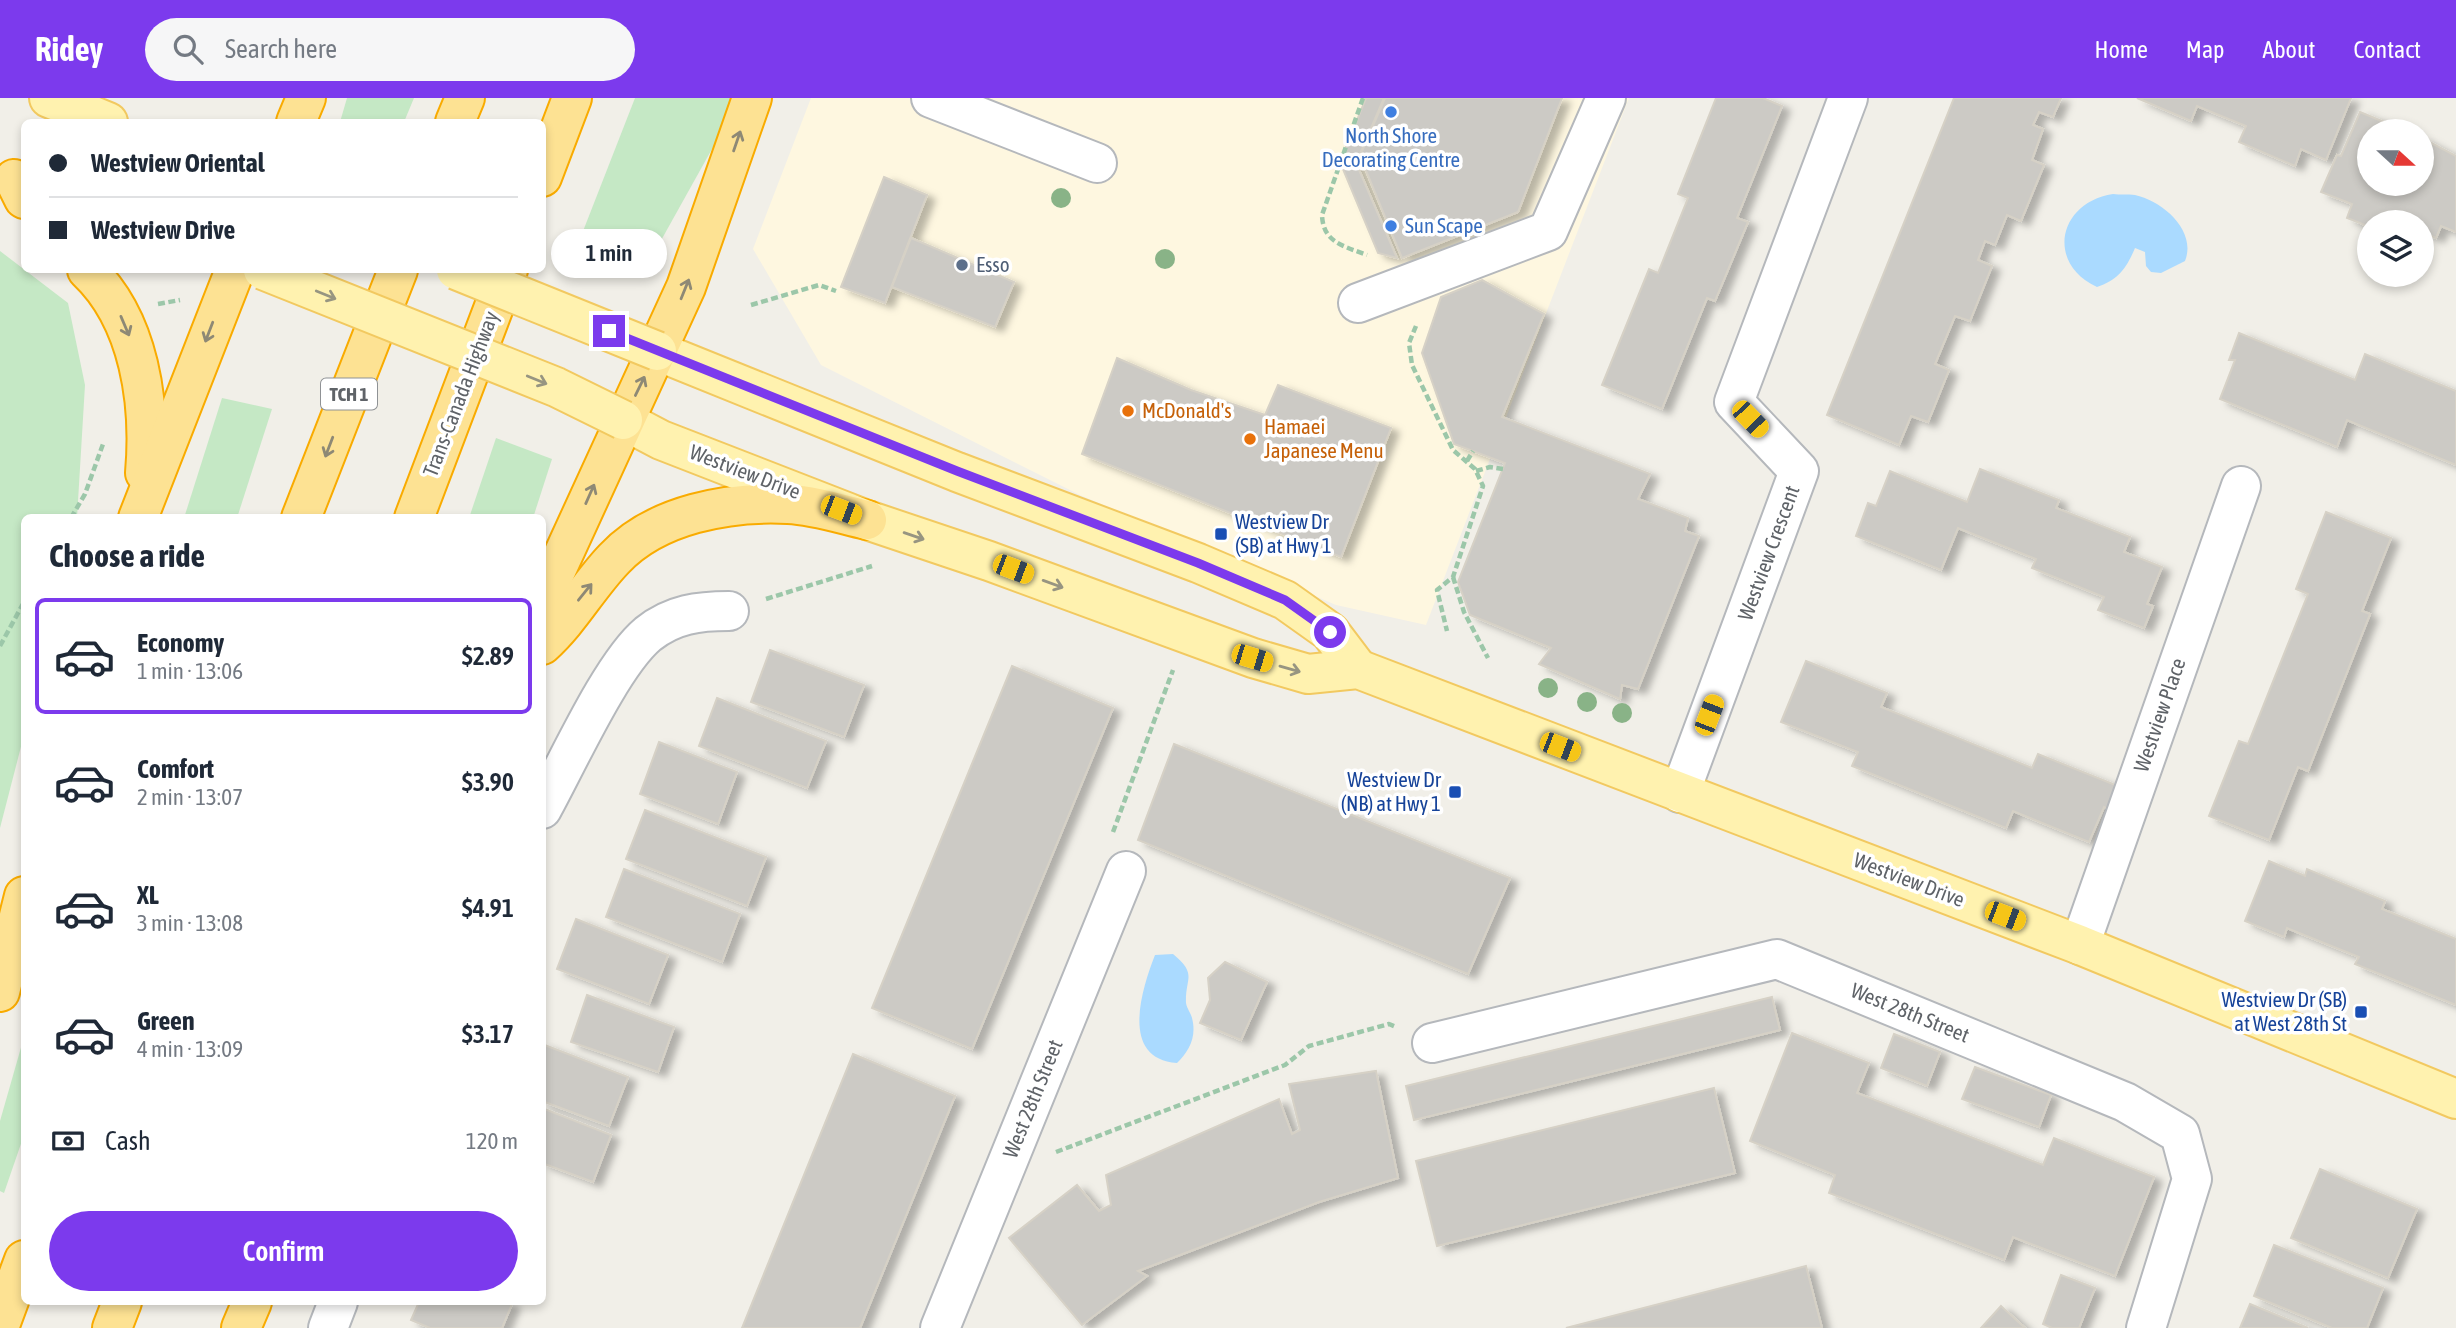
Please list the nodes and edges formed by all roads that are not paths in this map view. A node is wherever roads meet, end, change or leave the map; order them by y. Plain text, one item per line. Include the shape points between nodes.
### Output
1 (49, 98) edge
2 (306, 98) edge
3 (465, 98) edge
4 (572, 98) edge
5 (752, 98) edge
6 (931, 98) edge
7 (1606, 98) edge
8 (1848, 98) edge
9 (101, 119) edge
10 (297, 119) edge
11 (456, 119) edge
12 (1097, 163) dead end
13 (546, 166) edge
14 (89, 273) edge
15 (234, 273) edge
16 (271, 273) edge
17 (397, 273) edge
18 (463, 273) edge
19 (507, 273) edge
20 (1358, 303) dead end
21 (657, 351) junction
22 (623, 420) junction
23 (2241, 486) dead end
24 (138, 514) edge
25 (139, 514) edge
26 (303, 514) edge
27 (416, 514) edge
28 (867, 520) junction
29 (546, 592) edge
30 (729, 611) road end
31 (546, 642) edge
32 (1359, 668) junction
33 (1680, 793) junction
34 (546, 802) edge
35 (1126, 871) road end
36 (21, 908) edge
37 (2080, 945) junction
38 (0, 992) edge
39 (1432, 1043) road end
40 (2456, 1098) edge
41 (21, 1268) edge
42 (121, 1305) edge
43 (251, 1305) edge
44 (337, 1305) edge
45 (0, 1325) edge
46 (113, 1328) edge
47 (241, 1328) edge
48 (328, 1328) edge
49 (940, 1328) edge
50 (2146, 1328) edge

1 - 9 main road
2 - 10 highway
3 - 11 highway
4 - 13 highway
21 -> 5 highway via 686,287
6 - 12 street
7 - 20 street via 1548,231
8 - 33 street, Westview Crescent via 1734,402 1799,471
14 -> 24 highway via 125,321 145,393 145,471
15 -> 25 highway
16 -> 22 main road, Westview Drive, bridge via 556,387
17 -> 26 highway, TCH 1
18 - 21 main road, Westview Drive, bridge
19 - 27 highway, Trans-Canada Highway
22 -> 21 highway
21 - 32 main road, Westview Drive via 1285,600 1330,632
22 - 28 main road, Westview Drive via 661,440
29 -> 22 highway
23 - 37 street, Westview Place
31 -> 28 highway via 617,556 657,527 744,504 790,504
28 -> 32 main road, Westview Drive via 1308,674
30 - 34 street via 697,611 648,635 620,668
32 - 33 main road, Westview Drive
33 - 37 main road, Westview Drive
35 - 49 street, West 28th Street
36 - 38 highway
37 - 40 main road, Westview Drive
39 - 50 street, West 28th Street via 1777,959 2125,1102 2180,1134 2192,1180
41 - 45 highway
42 - 46 highway
43 - 47 highway
44 - 48 street

